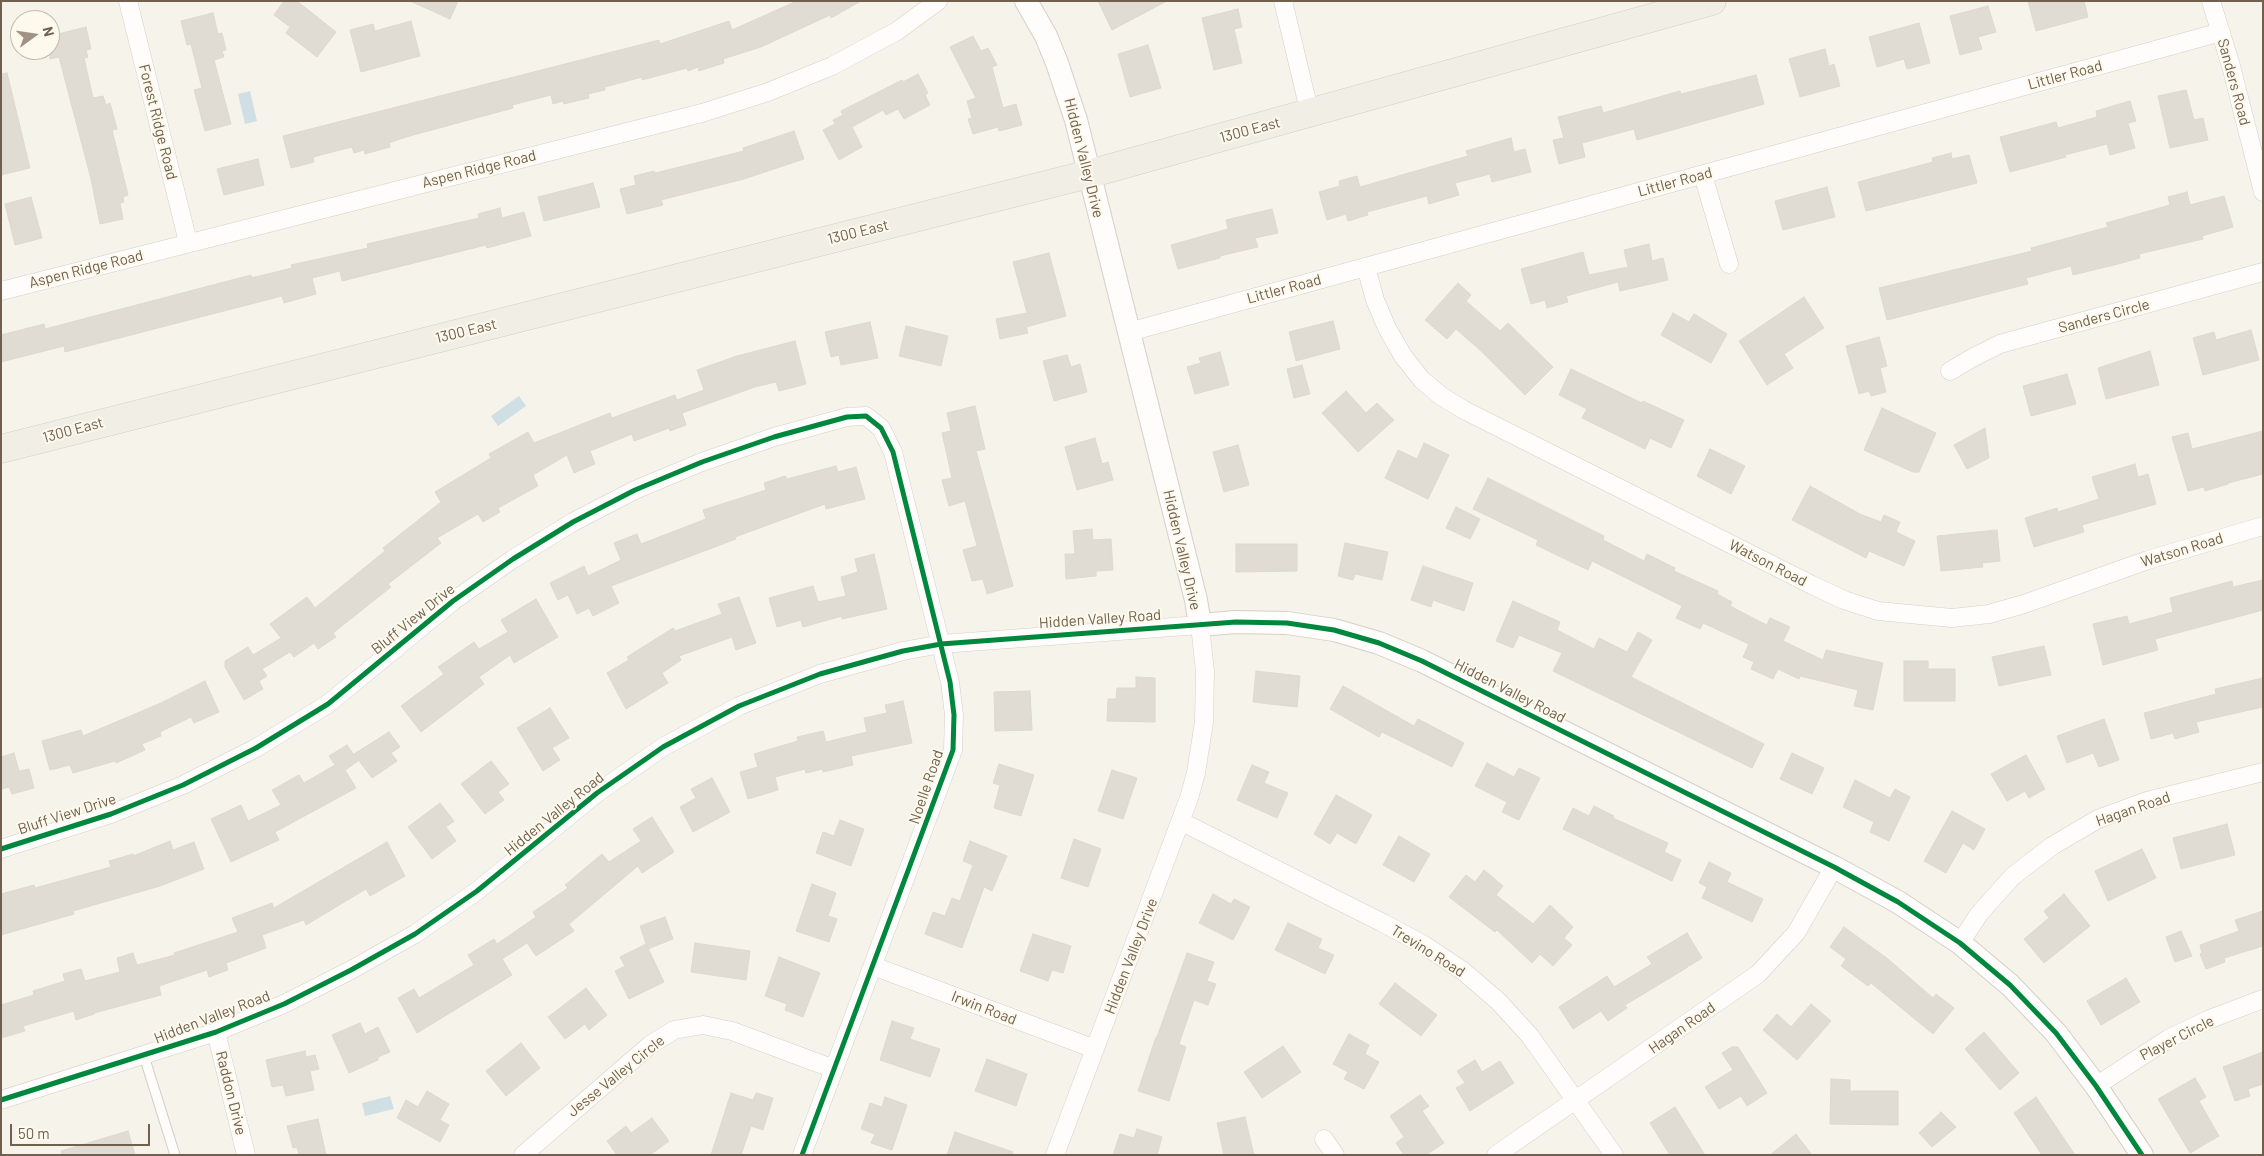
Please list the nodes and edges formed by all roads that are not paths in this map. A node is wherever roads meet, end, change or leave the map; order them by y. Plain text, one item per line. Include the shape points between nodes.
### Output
1 (128, 1) edge
2 (938, 1) edge
3 (1026, 1) edge
4 (1283, 1) edge
5 (1712, 1) edge
6 (2211, 1) edge
7 (2221, 32) junction
8 (1310, 114) junction
9 (1089, 174) junction
10 (1703, 175) junction
11 (2263, 192) edge
12 (188, 242) junction
13 (1729, 264) dead end
14 (1366, 267) junction
15 (2263, 272) edge
16 (1, 290) edge
17 (1129, 332) junction
18 (1950, 371) dead end
19 (874, 420) joint
20 (1, 449) edge
21 (2263, 526) edge
22 (1200, 625) junction
23 (941, 644) junction
24 (2263, 772) edge
25 (1182, 822) junction
26 (1, 849) edge
27 (1834, 868) junction
28 (1960, 943) junction
29 (873, 966) junction
30 (2263, 999) edge
31 (216, 1032) junction
32 (1095, 1049) junction
33 (144, 1056) junction
34 (834, 1069) junction
35 (2096, 1086) junction
36 (1, 1100) edge
37 (1576, 1100) junction
38 (1324, 1139) dead end
39 (175, 1155) edge
40 (246, 1155) edge
41 (523, 1155) edge
42 (802, 1155) edge
43 (1055, 1155) edge
44 (1335, 1155) edge
45 (1496, 1155) edge
46 (1614, 1155) edge
47 (2142, 1155) edge

1 - 12 street, Forest Ridge Road
2 - 12 street, Aspen Ridge Road via 897,31 832,66 768,92 702,113
3 - 9 street, Hidden Valley Drive via 1046,36 1068,91
4 - 8 street
5 - 8 main road, 1300 East
6 - 7 street, Sanders Road
7 - 10 street, Littler Road
7 - 11 street, Sanders Road
8 - 9 main road, 1300 East
9 - 17 street, Hidden Valley Drive
9 - 20 main road, 1300 East
10 - 13 street
10 - 14 street, Littler Road
12 - 16 street, Aspen Ridge Road
14 - 17 street, Littler Road
14 - 21 street, Watson Road via 1375,300 1403,356 1422,380 1441,396 1812,585 1878,611 1952,618 1989,614 2148,560
15 - 18 street, Sanders Circle via 2000,344
17 - 22 street, Hidden Valley Drive
19 - 23 street, Noelle Road via 893,452
19 - 26 street, Bluff View Drive via 866,416 847,417 774,437 635,490 573,522 513,559 454,601 328,704 256,748 183,785 111,814
22 - 23 street, Hidden Valley Road
22 - 25 street, Hidden Valley Drive via 1205,672 1204,722 1196,774
22 - 27 street, Hidden Valley Road via 1287,623 1334,630 1379,642
23 - 29 street, Noelle Road via 954,715 953,750
23 - 31 street, Hidden Valley Road via 820,674 739,706 664,747 597,793 477,891 414,934 284,1004
24 - 28 street, Hagan Road via 2147,801 2098,819 2052,846 2013,876
25 - 32 street, Hidden Valley Drive
25 - 37 street, Trevino Road via 1383,923 1463,971 1498,1001 1530,1036
27 - 28 street, Hidden Valley Road via 1898,902
27 - 37 street, Hagan Road via 1796,933 1758,974
28 - 35 street, Hidden Valley Road via 2010,985 2056,1033
29 - 32 street, Irwin Road
29 - 34 street, Noelle Road
30 - 35 street, Player Circle via 2210,1019 2168,1040
31 - 33 street, Hidden Valley Road
31 - 40 street, Raddon Drive
32 - 43 street, Hidden Valley Drive
33 - 36 street, Hidden Valley Road
33 - 39 lane
34 - 41 street, Jesse Valley Circle via 732,1031 702,1025 674,1030 650,1045
34 - 42 street, Noelle Road
35 - 47 street, Hidden Valley Road
37 - 45 street, Hagan Road
37 - 46 street, Trevino Road
38 - 44 street

